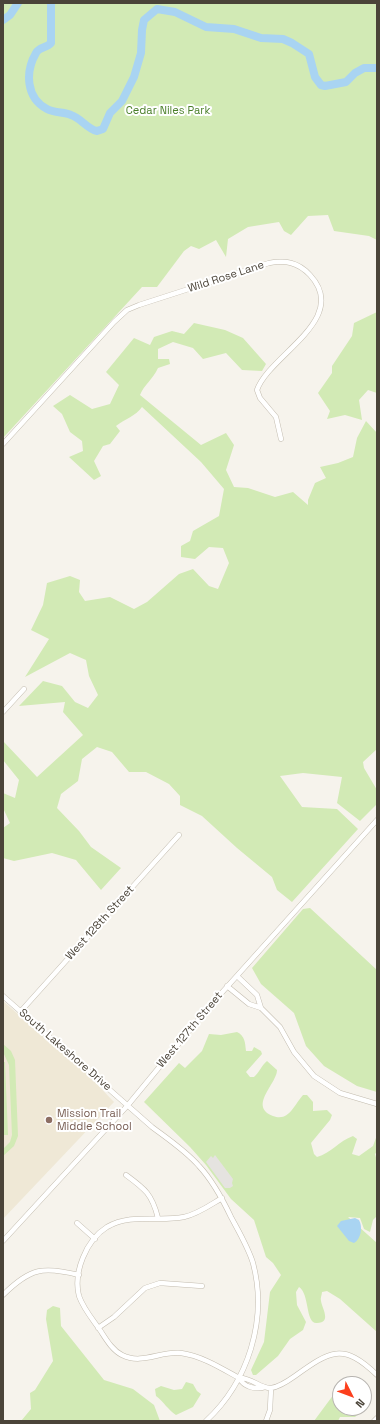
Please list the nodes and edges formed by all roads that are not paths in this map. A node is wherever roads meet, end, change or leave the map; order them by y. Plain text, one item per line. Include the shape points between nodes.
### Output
1 (281, 438) dead end
2 (3, 444) edge
3 (24, 689) dead end
4 (3, 712) edge
5 (377, 820) edge
6 (180, 835) dead end
7 (237, 976) junction
8 (227, 986) junction
9 (3, 996) edge
10 (261, 1008) junction
11 (21, 1011) junction
12 (377, 1104) edge
13 (128, 1105) junction
14 (126, 1175) dead end
15 (222, 1198) junction
16 (158, 1218) junction
17 (78, 1223) dead end
18 (95, 1238) junction
19 (3, 1241) edge
20 (79, 1275) junction
21 (202, 1286) dead end
22 (3, 1295) edge
23 (98, 1328) junction
24 (377, 1375) edge
25 (239, 1378) junction
26 (271, 1388) junction
27 (377, 1418) edge
28 (206, 1421) edge
29 (266, 1421) edge
30 (374, 1421) edge

1 - 2 street, Wild Rose Lane via 276,417 260,398 257,390 264,378 312,326 320,312 321,300 317,284 309,274 299,266 286,262 269,263 127,310
3 - 4 street
5 - 7 street, West 127th Street
6 - 11 street, West 128th Street
7 - 8 street, West 127th Street
7 - 10 street via 257,995
8 - 10 street via 249,1004
8 - 13 street, West 127th Street
9 - 11 street, South Lakeshore Drive
10 - 12 street via 280,1027 294,1052 314,1076 340,1093
11 - 13 street, South Lakeshore Drive
13 - 15 street, South Lakeshore Drive via 198,1165
13 - 19 street, West 127th Street
14 - 16 street via 147,1191 154,1202
15 - 16 street via 192,1214
15 - 25 street, South Lakeshore Drive via 246,1246 258,1289 259,1307 253,1339
16 - 18 street via 126,1219 106,1228
17 - 18 street
18 - 20 street via 82,1259
20 - 22 street via 49,1269 36,1271 22,1278
20 - 23 street via 79,1297
21 - 23 street via 160,1283 145,1288
23 - 25 street via 109,1344 121,1355 139,1360 180,1353 201,1358
24 - 26 street via 356,1358 348,1354 336,1354 321,1357 289,1381
25 - 26 street via 245,1377
25 - 28 street, South Lakeshore Drive
26 - 29 street via 270,1410
27 - 30 street

